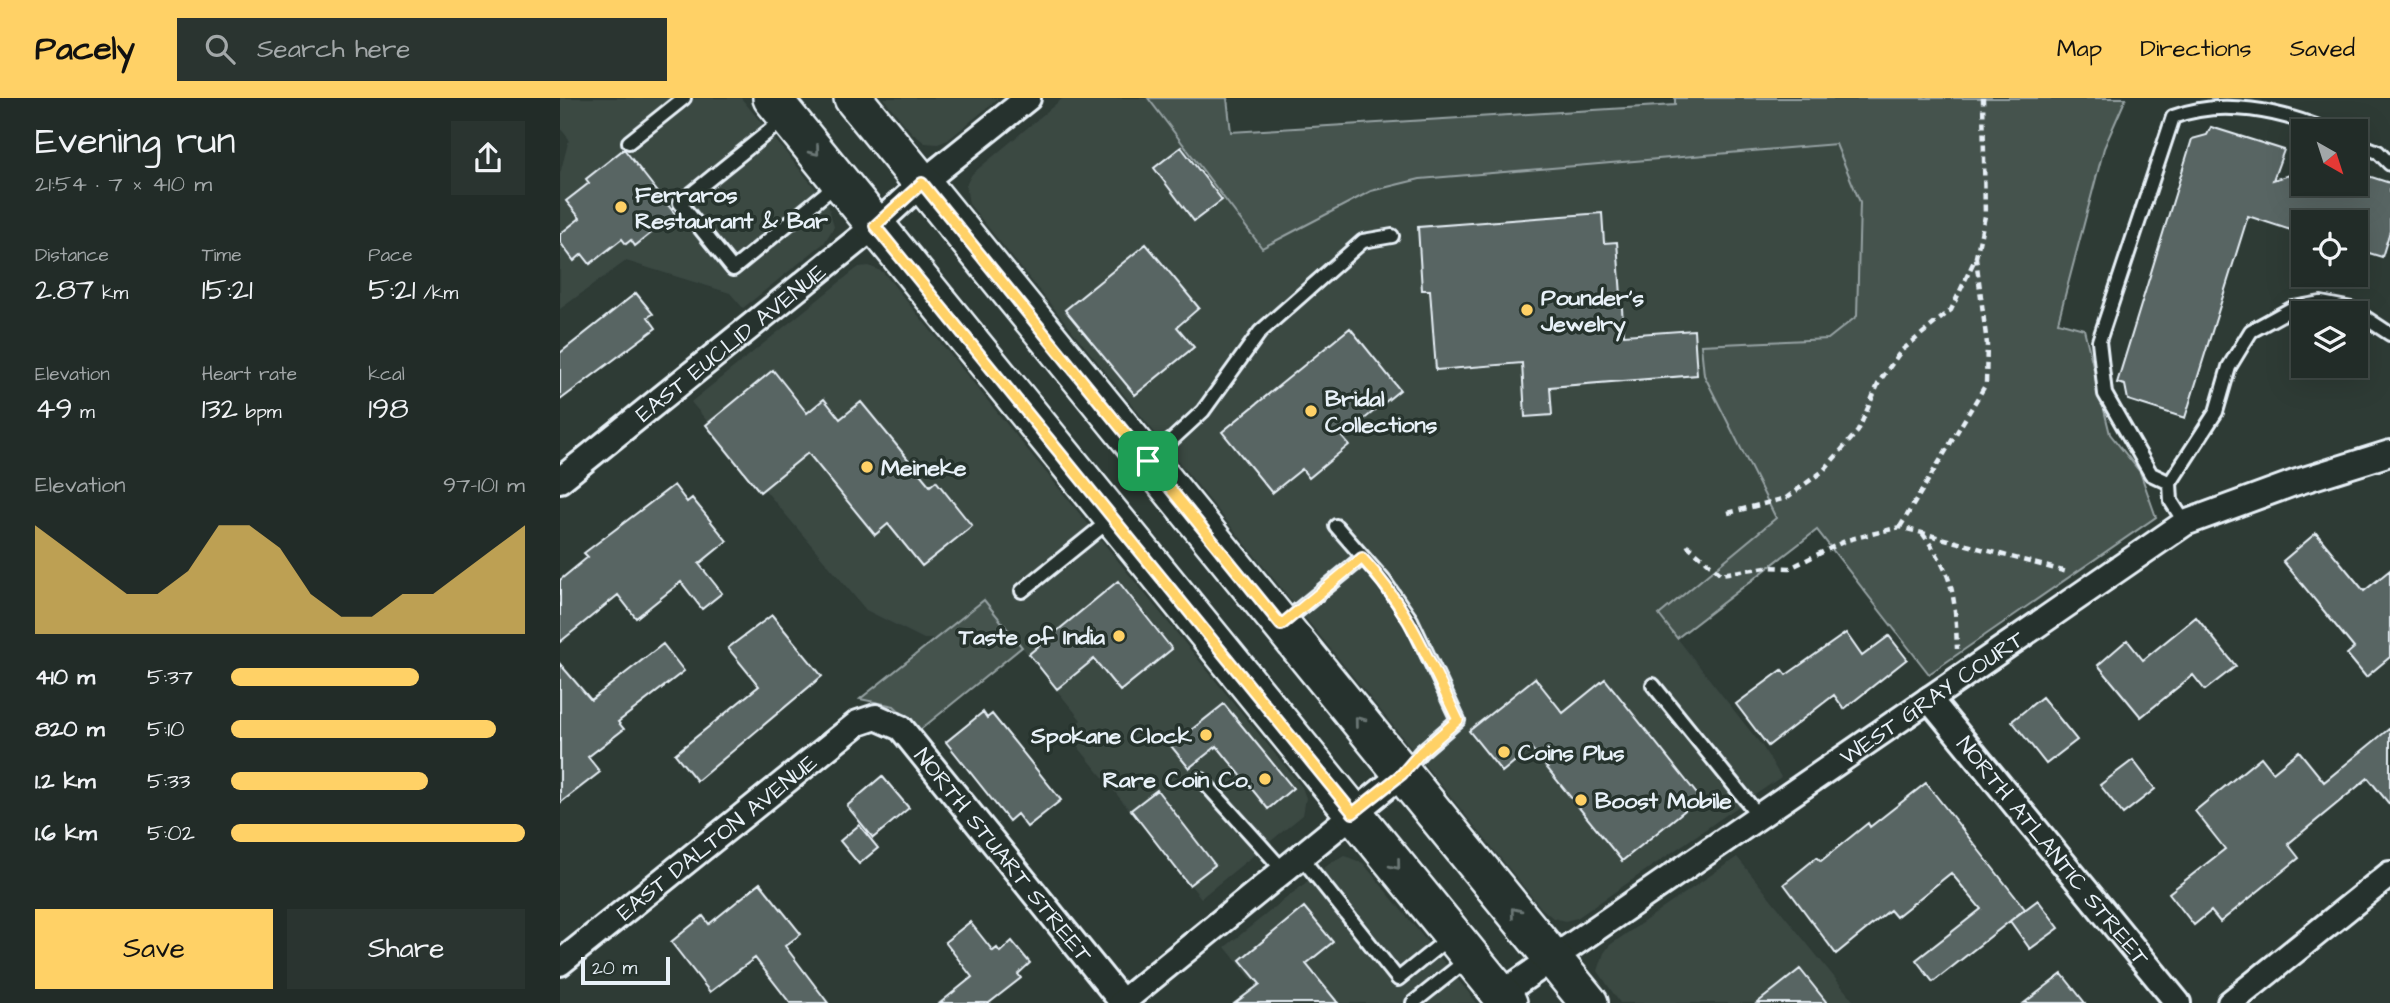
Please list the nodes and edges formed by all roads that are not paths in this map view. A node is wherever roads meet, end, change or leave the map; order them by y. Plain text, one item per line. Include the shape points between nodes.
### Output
1 (684, 98) edge
2 (853, 98) edge
3 (1028, 98) edge
4 (780, 107) edge
5 (2293, 119) edge
6 (629, 142) dead end
7 (2368, 148) edge
8 (2390, 164) edge
9 (840, 182) junction
10 (898, 205) junction
11 (1392, 236) dead end
12 (2390, 334) edge
13 (2390, 453) edge
14 (1148, 461) junction
15 (560, 480) edge
16 (2170, 483) junction
17 (1113, 518) junction
18 (2185, 523) junction
19 (1336, 526) dead end
20 (1362, 558) junction
21 (1022, 591) dead end
22 (1281, 625) junction
23 (1653, 685) dead end
24 (1929, 699) junction
25 (876, 717) joint
26 (1402, 774) junction
27 (1202, 780) dead end
28 (1353, 813) junction
29 (1759, 816) junction
30 (1292, 864) junction
31 (2390, 874) edge
32 (1462, 946) junction
33 (1552, 958) junction
34 (560, 963) edge
35 (1500, 1000) edge
36 (1122, 1003) edge
37 (1413, 1003) edge
38 (1589, 1003) edge
39 (2178, 1003) edge
40 (2230, 1003) edge

1 - 6 lane
2 - 10 main road
3 - 10 street, EAST EUCLID AVENUE
4 -> 9 main road
4 - 9 lane via 680,203 733,269
5 - 16 lane via 2228,106 2194,109 2173,117 2099,341 2105,394 2151,474
7 - 8 lane
9 - 10 main road
10 - 14 main road
10 - 15 street, EAST EUCLID AVENUE
10 - 17 main road
11 - 14 lane via 1363,241 1299,296 1260,332 1203,411
12 - 16 lane via 2352,309 2321,303 2293,308 2251,331 2229,367 2216,412
13 - 18 street, WEST GRAY COURT
14 - 22 main road
16 - 18 lane via 2171,501
17 - 21 lane
17 - 28 main road
18 - 24 street, WEST GRAY COURT
19 - 20 lane
20 - 22 lane
20 - 26 lane via 1411,620 1458,720
26 -> 22 main road
23 - 29 lane
24 - 29 street, WEST GRAY COURT
24 - 39 street, NORTH ATLANTIC STREET
25 - 34 street, EAST DALTON AVENUE via 858,723
25 - 36 street, NORTH STUART STREET via 901,728
26 - 28 street
33 -> 26 main road
27 - 30 lane
28 - 30 street
28 -> 32 main road
29 - 33 street, WEST GRAY COURT
30 - 32 lane via 1398,979
30 - 36 street
31 - 40 street
32 - 35 main road
32 - 37 lane
33 - 35 street, WEST GRAY COURT
33 - 38 main road

